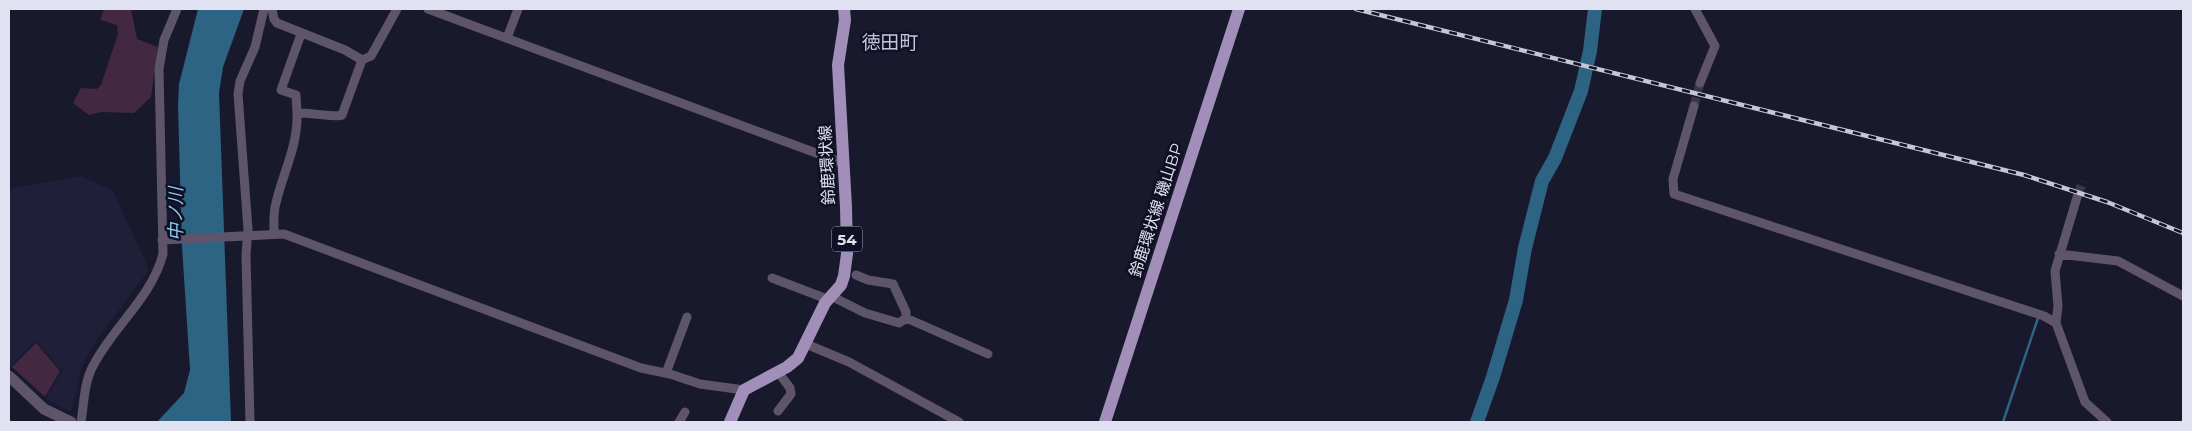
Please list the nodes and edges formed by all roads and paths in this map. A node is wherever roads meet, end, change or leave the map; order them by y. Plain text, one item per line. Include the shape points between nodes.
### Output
1 (177, 9) edge
2 (264, 9) edge
3 (272, 9) edge
4 (397, 9) edge
5 (428, 9) edge
6 (518, 9) edge
7 (844, 9) edge
8 (1239, 9) edge
9 (1695, 9) edge
10 (301, 34) junction
11 (507, 38) junction
12 (362, 60) junction
13 (1700, 84) tunnel mouth
14 (1694, 106) tunnel mouth
15 (297, 113) junction
16 (844, 163) junction
17 (2078, 194) tunnel mouth
18 (274, 234) junction
19 (245, 236) junction
20 (162, 240) junction
21 (2059, 254) junction
22 (856, 275) dead end
23 (772, 278) dead end
24 (2183, 296) edge
25 (829, 297) junction
26 (687, 316) dead end
27 (906, 318) junction
28 (2056, 323) junction
29 (806, 344) junction
30 (988, 354) dead end
31 (778, 372) junction
32 (666, 373) junction
33 (9, 376) edge
34 (744, 390) junction
35 (778, 411) dead end
36 (685, 412) dead end
37 (70, 422) edge
38 (81, 422) edge
39 (250, 422) edge
40 (679, 422) edge
41 (730, 422) edge
42 (959, 422) edge
43 (1105, 422) edge
44 (2107, 422) edge

1 - 20 street via 164,40 158,69
2 - 19 street via 255,47 240,81 238,94 248,229
3 - 10 street via 277,23
4 - 12 street via 371,56
5 - 11 street
6 - 11 street
7 - 16 main road, 鈴鹿環状線 / 54 via 838,65
8 - 43 main road, 鈴鹿環状線 磯山BP
9 - 13 street via 1715,46
10 - 12 street
10 - 15 street via 281,90 296,95
11 - 16 street
12 - 15 street via 342,115
14 - 28 street via 1673,179 1674,194 2044,316
15 - 18 street via 294,148 276,204
16 - 25 main road, 鈴鹿環状線 / 54 via 847,254 844,276
17 - 21 street
18 - 19 street
18 - 32 street via 284,234 641,368
19 - 20 street
19 - 39 street
20 - 38 street via 163,254 156,275 92,366
21 - 24 street via 2118,261
21 - 28 street via 2055,271
22 - 27 street via 893,284
23 - 25 street
25 - 27 street via 899,323
25 - 29 main road, 鈴鹿環状線 / 54
26 - 32 street
27 - 30 street
28 - 44 street via 2085,402
29 - 31 main road, 鈴鹿環状線 / 54 via 798,358
29 - 42 street via 849,362
31 - 34 main road, 鈴鹿環状線 / 54
31 - 35 street via 791,394
32 - 34 street via 700,384
33 - 37 street via 44,409
34 - 41 main road
36 - 40 street

